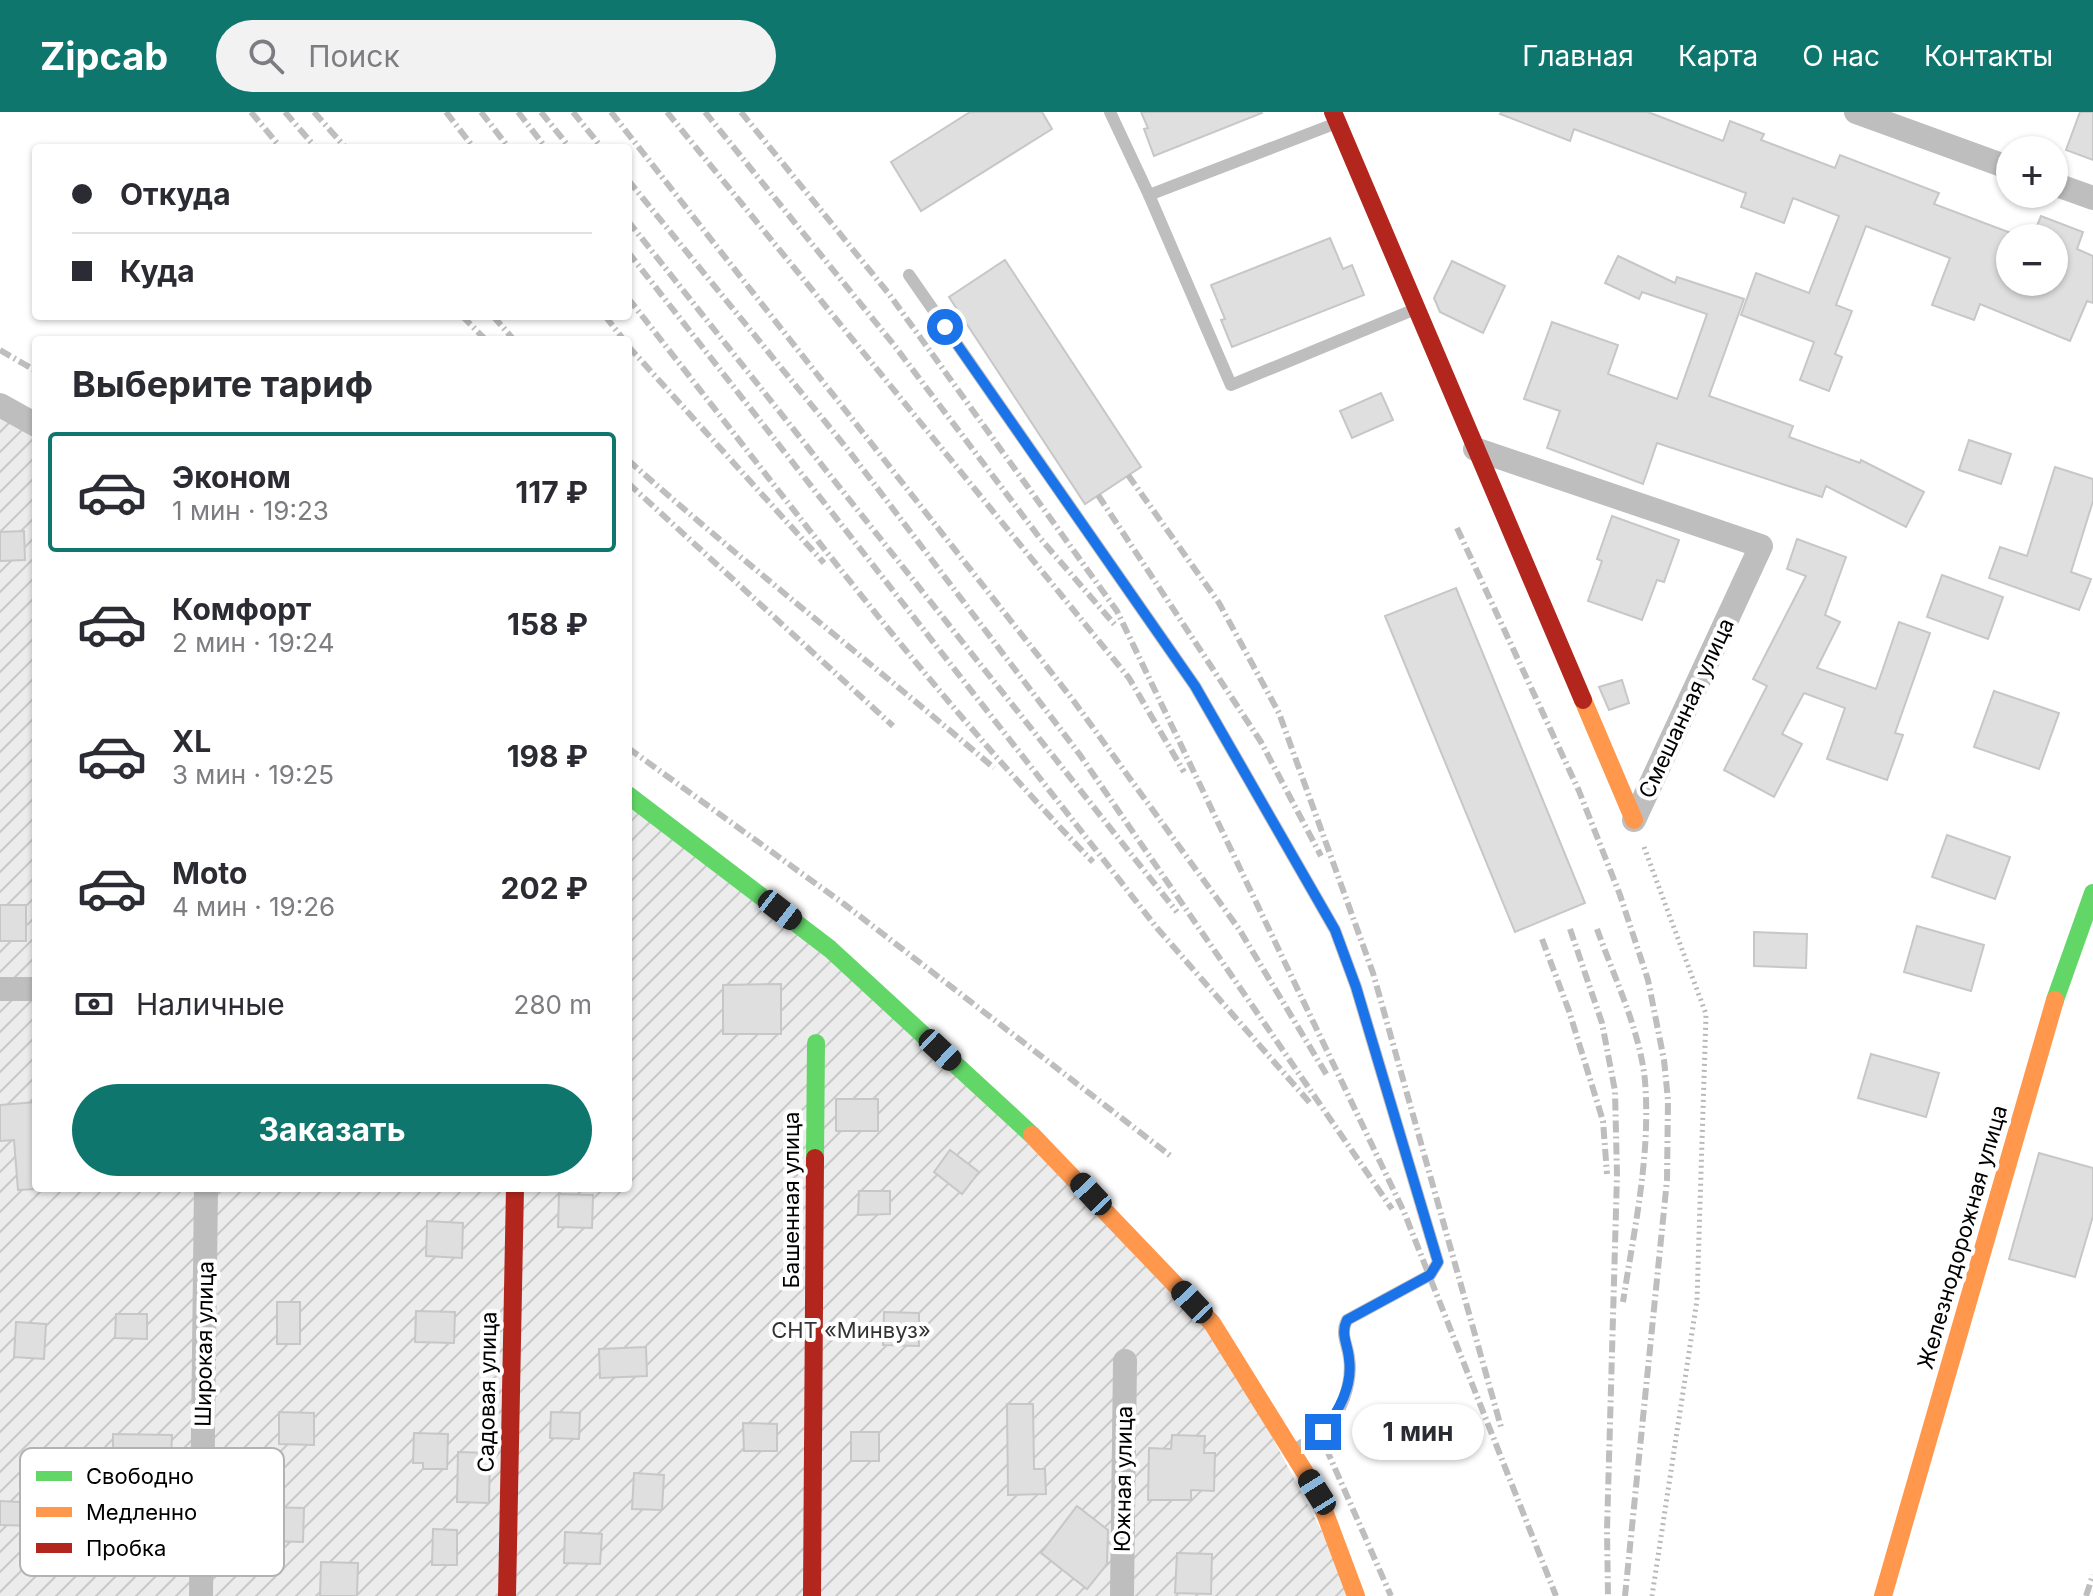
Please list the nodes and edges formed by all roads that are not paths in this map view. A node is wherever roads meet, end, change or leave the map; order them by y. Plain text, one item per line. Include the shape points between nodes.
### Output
1 (1110, 112) edge
2 (1856, 112) edge
3 (1335, 117) edge
4 (1996, 163) edge
5 (2068, 189) edge
6 (1149, 195) junction
7 (2093, 198) edge
8 (909, 275) dead end
9 (1416, 309) junction
10 (0, 405) edge
11 (32, 423) edge
12 (1475, 449) junction
13 (632, 798) edge
14 (1634, 820) joint
15 (2093, 893) edge
16 (0, 989) edge
17 (32, 989) edge
18 (816, 1043) dead end
19 (206, 1192) edge
20 (515, 1192) edge
21 (1125, 1361) dead end
22 (203, 1448) edge
23 (1292, 1451) junction
24 (201, 1576) edge
25 (201, 1596) edge
26 (507, 1596) edge
27 (812, 1596) edge
28 (1122, 1596) edge
29 (1356, 1596) edge
30 (1883, 1596) edge

1 - 6 lane
2 - 4 street
3 - 6 lane
3 - 9 street, Смешанная улица
5 - 7 street
6 - 9 lane via 1231,385
8 - 23 lane via 1195,686 1335,930 1356,987 1438,1262 1430,1275 1347,1320 1343,1335 1350,1368 1343,1398 1323,1432
9 - 12 street, Смешанная улица
10 - 11 street
12 - 14 street, Смешанная улица
12 - 14 street, Смешанная улица via 1761,546
13 - 23 street via 830,949 1050,1151 1212,1323
15 - 30 street, Железнодорожная улица via 2051,1012
16 - 17 street
18 - 27 street, Башенная улица
19 - 22 street, Широкая улица
20 - 26 street, Садовая улица
21 - 28 street, Южная улица
23 - 29 street via 1317,1492
24 - 25 street, Широкая улица

